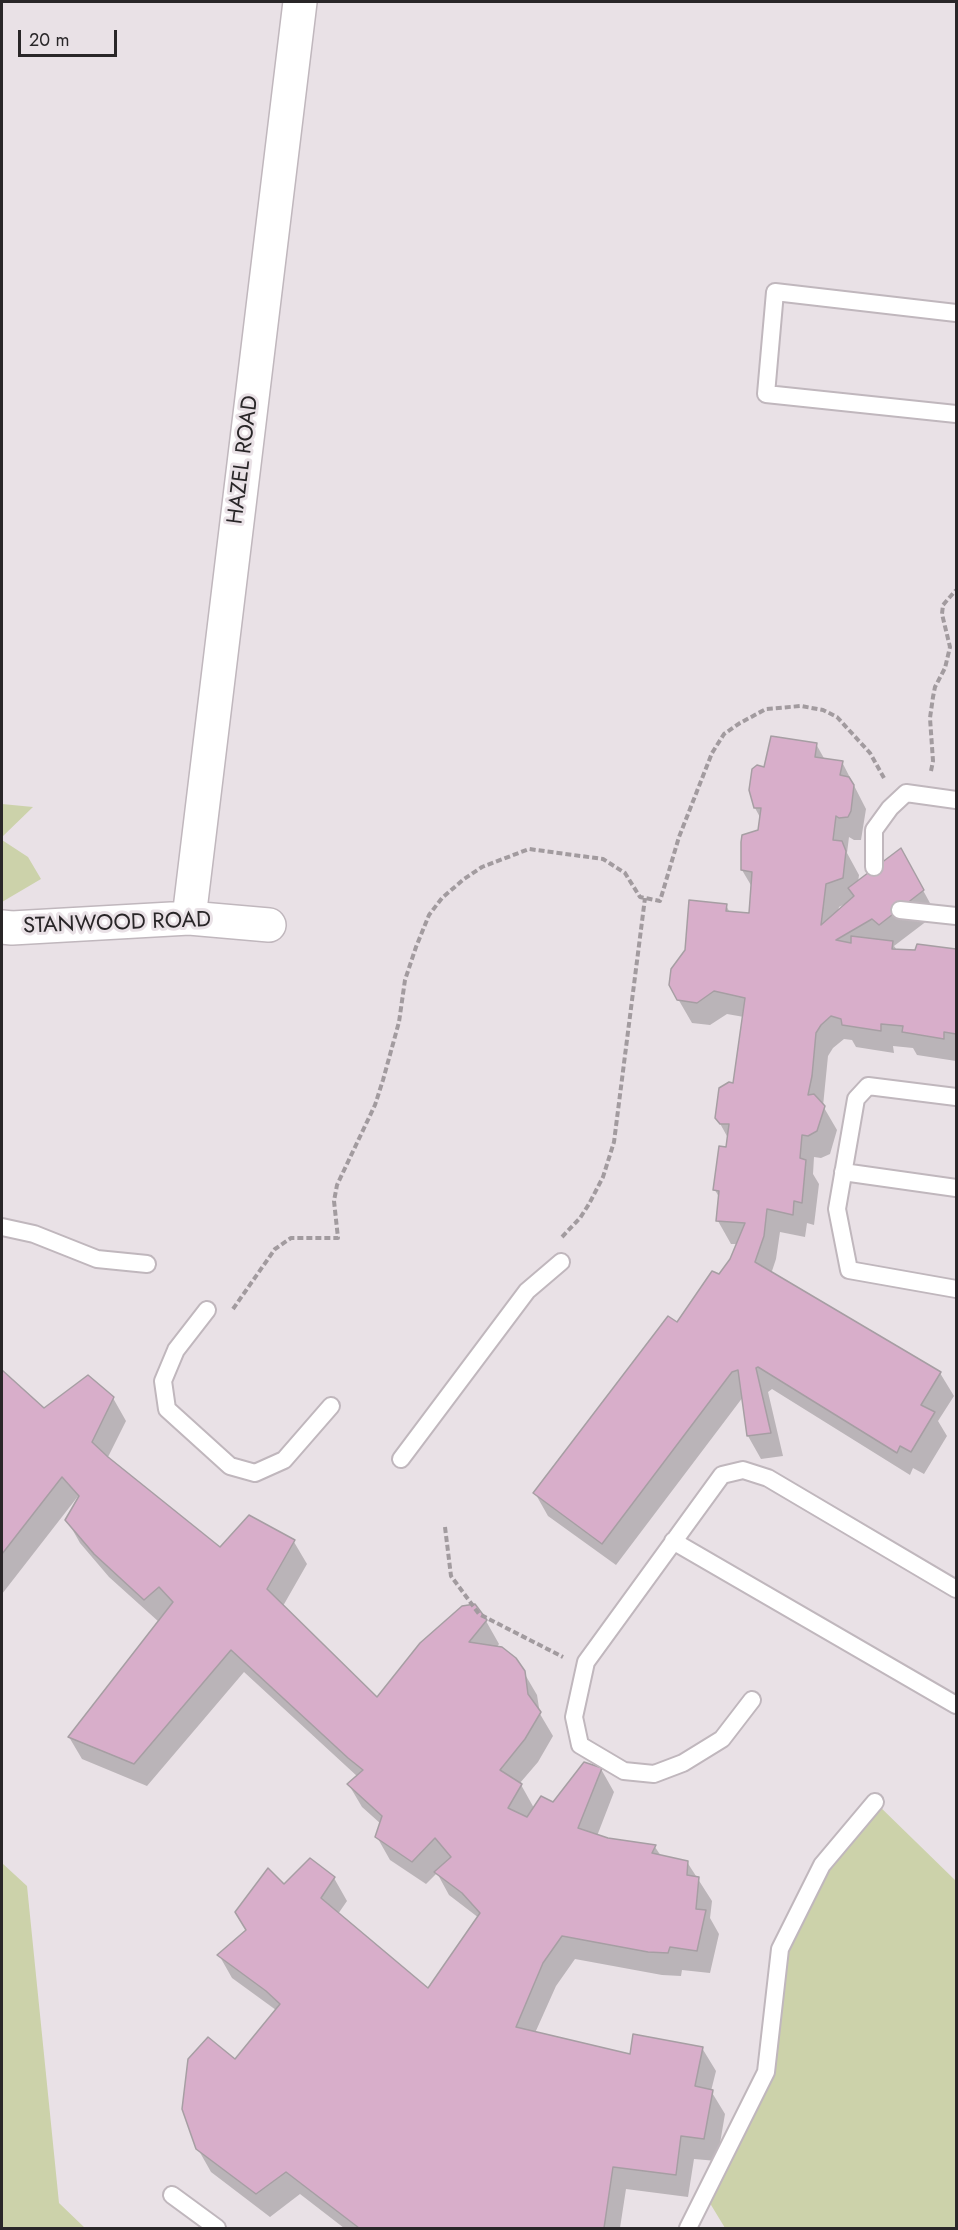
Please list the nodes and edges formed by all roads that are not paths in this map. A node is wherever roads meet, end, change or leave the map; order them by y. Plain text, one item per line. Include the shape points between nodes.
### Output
1 (300, 2) edge
2 (957, 313) edge
3 (957, 414) edge
4 (957, 800) edge
5 (874, 867) dead end
6 (900, 910) dead end
7 (957, 916) edge
8 (189, 918) junction
9 (269, 925) dead end
10 (2, 927) edge
11 (957, 1097) edge
12 (843, 1172) junction
13 (957, 1188) edge
14 (2, 1227) edge
15 (561, 1262) road end
16 (147, 1264) dead end
17 (957, 1289) edge
18 (207, 1310) dead end
19 (331, 1406) dead end
20 (401, 1459) dead end
21 (673, 1541) junction
22 (957, 1589) edge
23 (752, 1700) dead end
24 (957, 1705) edge
25 (875, 1802) dead end
26 (172, 2195) dead end
27 (217, 2229) edge
28 (688, 2229) edge

1 - 8 street, HAZEL ROAD
2 - 3 lane via 775,292 766,394
4 - 5 lane via 906,793 874,830
6 - 7 lane
8 - 9 street, STANWOOD ROAD
8 - 10 street, STANWOOD ROAD
11 - 12 lane via 868,1086 856,1099
12 - 13 lane
12 - 17 lane via 837,1209 849,1270
14 - 16 lane via 34,1234 97,1259
15 - 20 lane via 527,1291
18 - 19 lane via 176,1350 163,1381 166,1409 230,1466 255,1473 284,1460
21 - 22 lane via 722,1474 743,1470 768,1478
21 - 23 lane via 586,1662 574,1718 580,1745 624,1771 654,1774 683,1763 722,1739
21 - 24 lane
25 - 28 lane via 822,1864 780,1949 766,2072
26 - 27 lane

